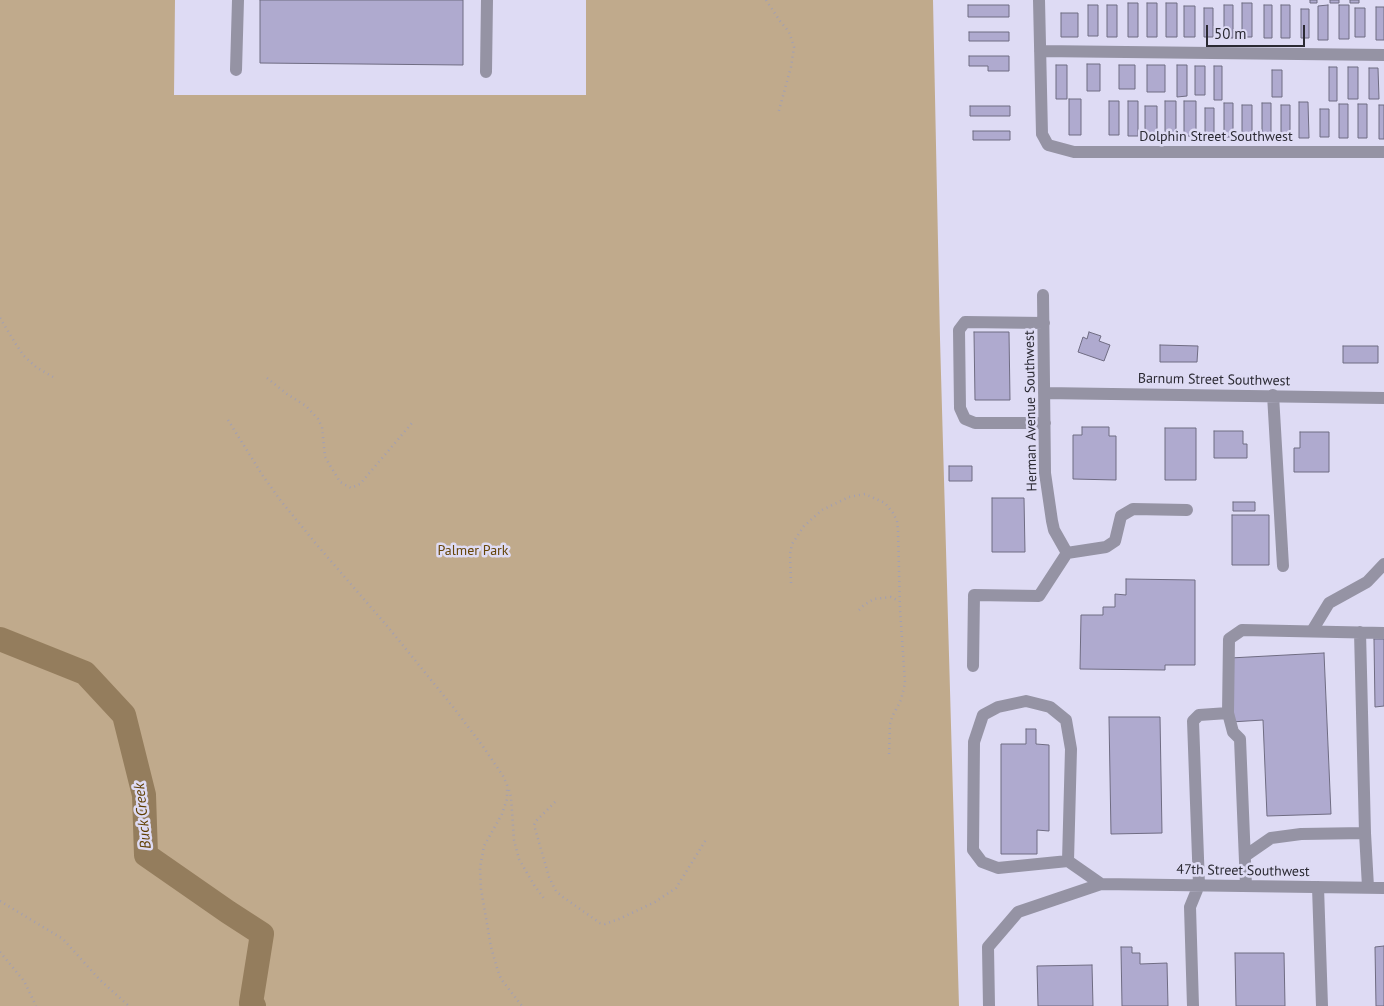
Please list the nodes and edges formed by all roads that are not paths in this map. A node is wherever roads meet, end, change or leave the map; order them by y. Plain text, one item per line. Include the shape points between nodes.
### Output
1 (238, 0) edge
2 (487, 0) edge
3 (1039, 0) edge
4 (1040, 50) junction
5 (1384, 54) edge
6 (236, 70) dead end
7 (486, 72) dead end
8 (1384, 152) edge
9 (1043, 294) dead end
10 (1044, 323) junction
11 (1044, 393) junction
12 (1273, 395) junction
13 (1384, 398) edge
14 (1045, 423) junction
15 (1187, 510) dead end
16 (1067, 553) junction
17 (1384, 564) edge
18 (1283, 566) dead end
19 (1312, 631) junction
20 (1360, 632) junction
21 (1384, 633) edge
22 (973, 666) dead end
23 (1228, 713) junction
24 (1365, 834) junction
25 (1245, 856) junction
26 (1068, 861) junction
27 (1101, 884) junction
28 (1200, 885) junction
29 (1246, 886) junction
30 (1318, 887) junction
31 (1368, 887) junction
32 (1384, 888) edge
33 (989, 1006) edge
34 (1193, 1006) edge
35 (1322, 1006) edge

1 - 6 street
2 - 7 street
3 - 4 street
4 - 5 street
4 - 8 street, Dolphin Street Southwest via 1042,134 1048,145 1074,152
9 - 10 street, Herman Avenue Southwest
10 - 11 street, Herman Avenue Southwest
10 - 14 street via 965,322 959,330 960,408 965,419 976,423
11 - 12 street, Barnum Street Southwest
11 - 14 street, Herman Avenue Southwest
12 - 13 street, Barnum Street Southwest
12 - 18 street
14 - 16 street, Herman Avenue Southwest via 1049,506 1054,530
15 - 16 street via 1133,509 1121,516 1115,541 1111,544
16 - 22 street via 1040,596 974,595
17 - 19 street via 1367,582 1329,603
19 - 20 street
19 - 23 street via 1242,630 1229,639
20 - 21 street
20 - 24 street
23 - 25 street via 1232,732 1240,739
23 - 28 street via 1198,715 1193,721
24 - 25 street via 1301,834 1271,838
24 - 31 street
25 - 29 street
26 - 26 street via 1071,750 1066,720 1050,707 1026,701 998,707 984,715 974,742 973,850 982,862 998,868
26 - 27 street
27 - 28 street, 47th Street Southwest
27 - 33 street, 47th Street Southwest via 1018,912 988,946
28 - 29 street, 47th Street Southwest
28 - 34 street via 1190,907
29 - 30 street, 47th Street Southwest
30 - 31 street, 47th Street Southwest
30 - 35 street
31 - 32 street, 47th Street Southwest

